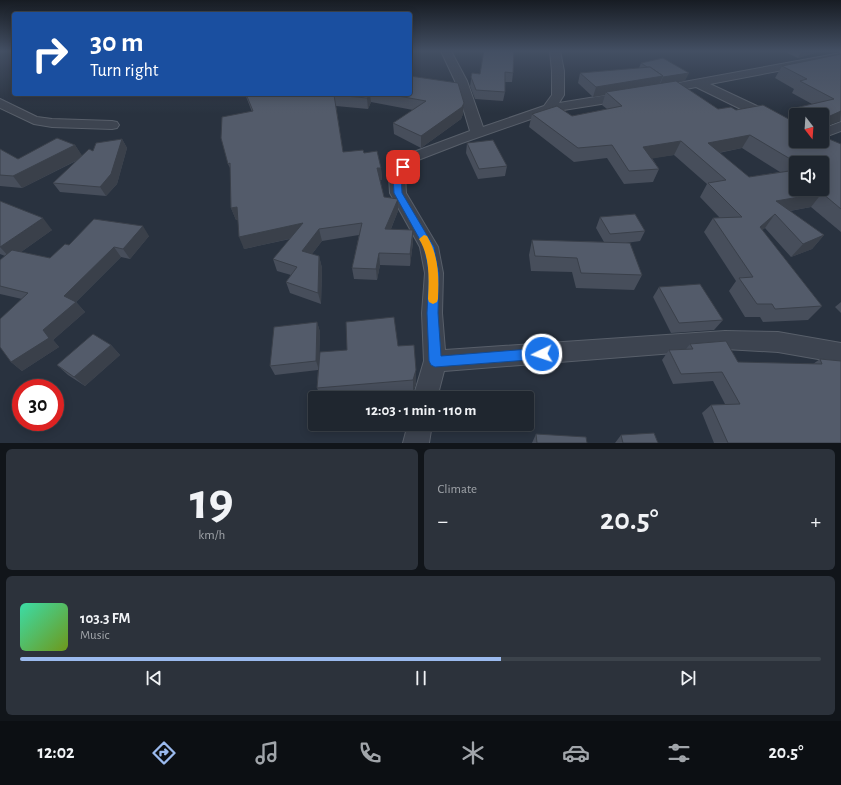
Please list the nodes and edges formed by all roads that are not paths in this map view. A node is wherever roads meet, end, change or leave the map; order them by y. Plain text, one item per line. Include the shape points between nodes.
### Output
1 (457, 72) edge
2 (558, 72) edge
3 (762, 72) edge
4 (447, 81) edge
5 (462, 81) junction
6 (699, 84) junction
7 (0, 103) edge
8 (549, 109) junction
9 (112, 125) dead end
10 (841, 126) edge
11 (789, 130) edge
12 (478, 133) junction
13 (829, 134) edge
14 (841, 353) edge
15 (435, 361) junction
16 (427, 391) edge
17 (419, 431) edge
18 (416, 443) edge

1 - 5 street
2 - 8 street via 558,95
3 - 6 street
4 - 5 street
5 - 12 street
6 - 8 street
6 - 11 street
7 - 9 street via 34,120
8 - 12 street
10 - 13 street
12 - 15 street via 408,159 397,175 398,193 429,247 434,273 432,313
14 - 15 street via 778,342 725,340
15 - 16 street
17 - 18 street

